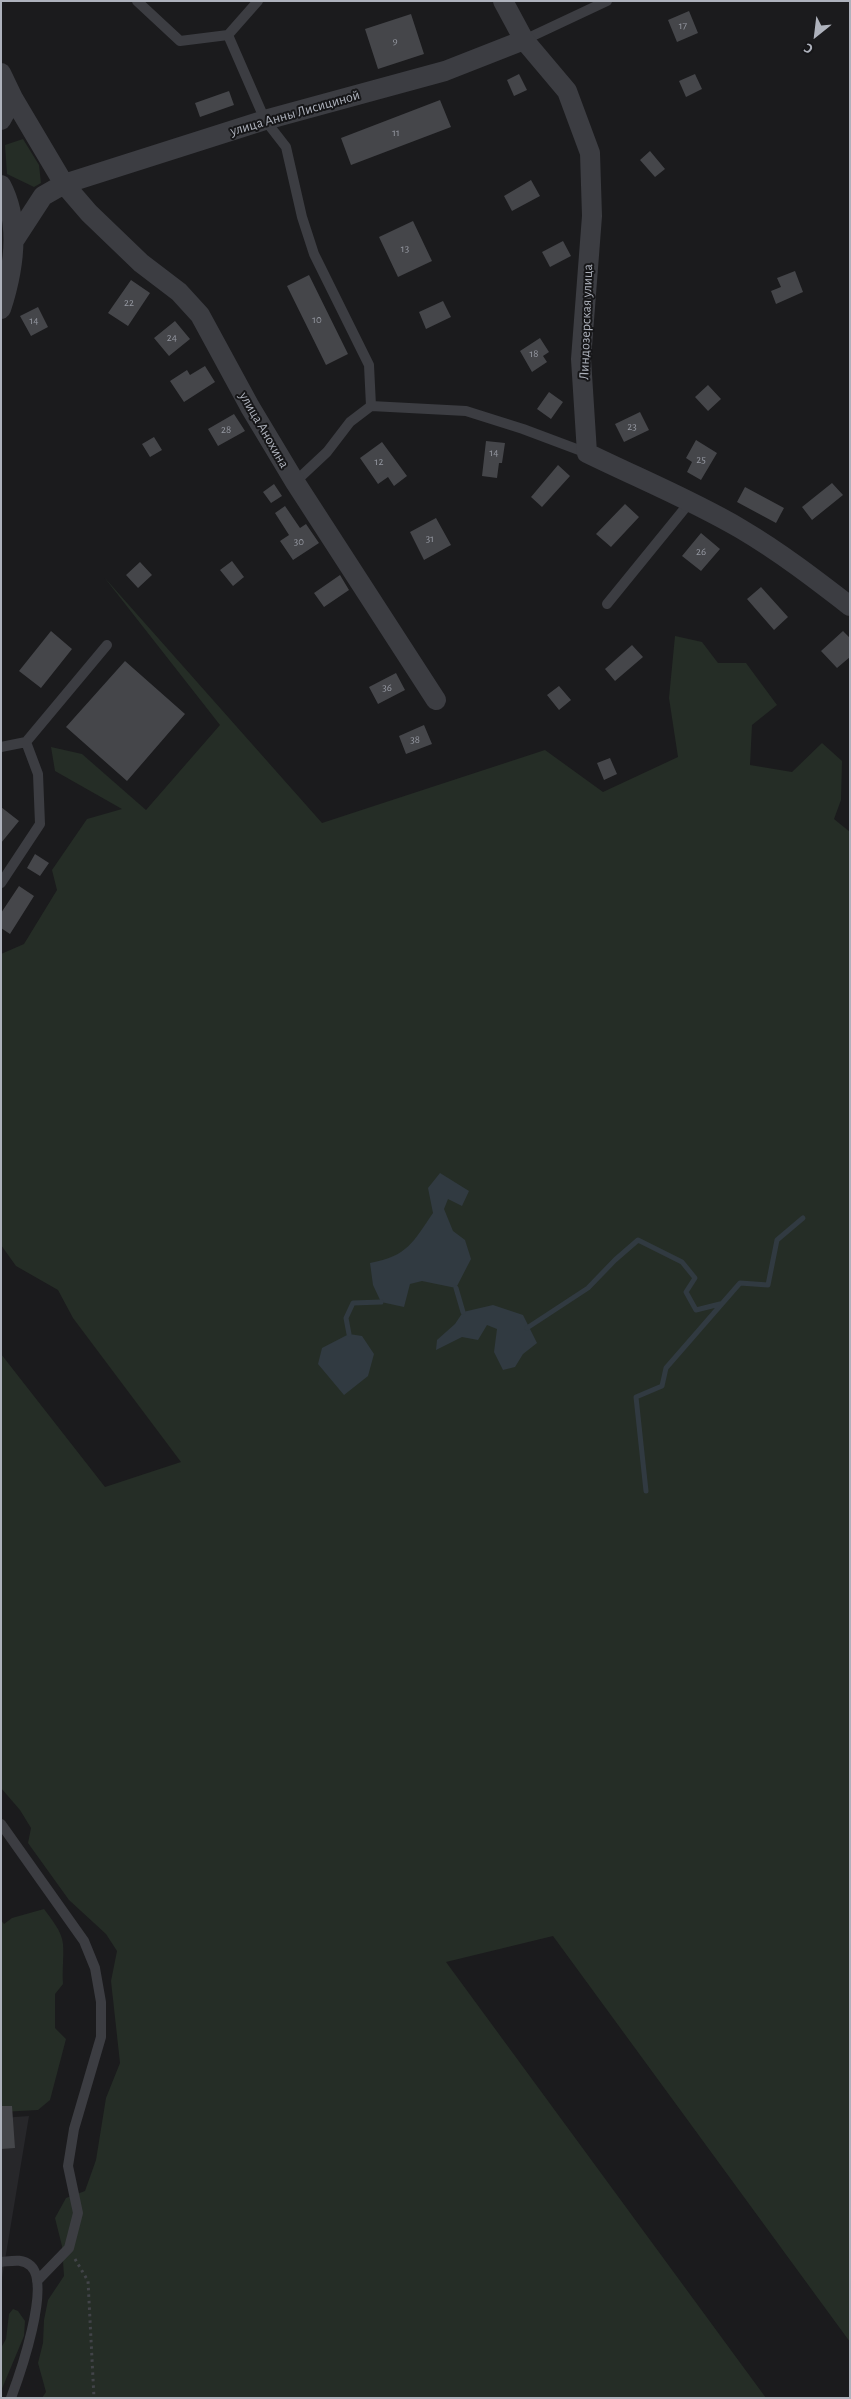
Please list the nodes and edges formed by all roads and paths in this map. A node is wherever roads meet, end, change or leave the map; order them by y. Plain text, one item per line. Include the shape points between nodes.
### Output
1 (137, 1) edge
2 (258, 1) edge
3 (503, 1) edge
4 (606, 1) edge
5 (228, 35) junction
6 (524, 40) junction
7 (1, 73) edge
8 (13, 98) junction
9 (1, 120) edge
10 (265, 120) junction
11 (64, 184) junction
12 (1, 185) edge
13 (15, 239) junction
14 (1, 309) edge
15 (371, 406) junction
16 (587, 453) junction
17 (295, 482) junction
18 (690, 502) junction
19 (607, 604) dead end
20 (850, 606) edge
21 (107, 645) dead end
22 (436, 700) dead end
23 (26, 742) junction
24 (1, 747) edge
25 (1, 883) edge
26 (1, 1824) edge
27 (69, 2248) junction
28 (1, 2262) edge
29 (38, 2281) junction
30 (12, 2398) edge
31 (94, 2398) edge

1 - 5 lane via 180,41
2 - 5 lane
3 - 6 street, Линдозерская улица
4 - 6 lane
5 - 10 lane
6 - 10 street, улица Анны Лисициной via 445,71
6 - 16 street, Линдозерская улица via 567,91 590,153 592,216 581,359
7 - 8 street, улица Анохина
8 - 9 street
8 - 11 street, улица Анохина
10 - 11 street, улица Анны Лисициной
10 - 15 lane via 286,147 314,254 369,365
11 - 13 street via 43,196
11 - 17 street, улица Анохина via 89,213 141,263 179,292 200,315
12 - 13 street via 8,197
13 - 14 street
15 - 16 lane via 466,411
15 - 17 lane via 350,422 327,452
16 - 18 street
17 - 22 street, улица Анохина
18 - 19 lane
18 - 20 street via 740,528 792,561
21 - 23 lane
23 - 24 lane
23 - 25 lane via 38,774 40,824
26 - 27 lane via 84,1941 95,1968 101,2002 101,2037 74,2129 68,2166 78,2213
27 - 29 lane
27 - 31 path via 88,2281
28 - 29 lane via 20,2260 32,2267
29 - 30 lane via 33,2333

